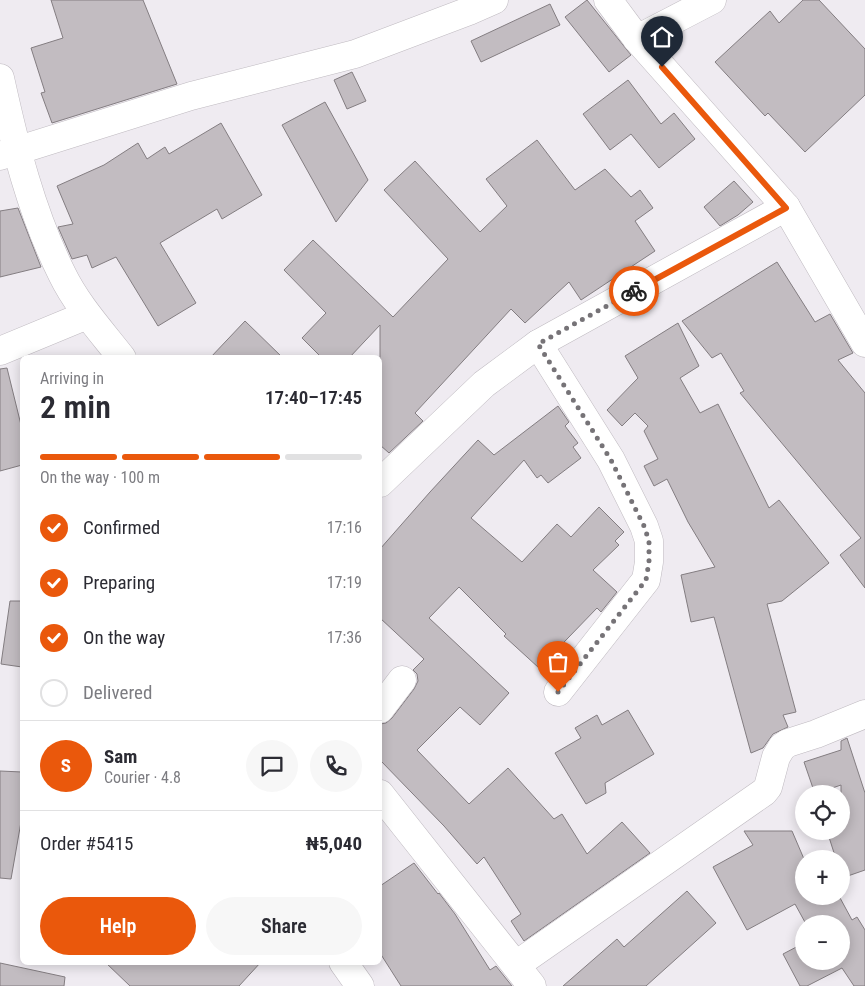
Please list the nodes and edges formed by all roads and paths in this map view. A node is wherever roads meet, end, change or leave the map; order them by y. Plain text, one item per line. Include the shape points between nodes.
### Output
1 (494, 0) edge
2 (608, 0) edge
3 (712, 0) edge
4 (637, 39) junction
5 (0, 78) edge
6 (8, 154) edge
7 (786, 208) junction
8 (87, 315) junction
9 (865, 343) edge
10 (538, 344) junction
11 (0, 350) edge
12 (120, 355) edge
13 (382, 482) edge
14 (402, 680) dead end
15 (558, 692) dead end
16 (382, 706) edge
17 (865, 714) edge
18 (382, 797) edge
19 (345, 965) edge
20 (524, 976) edge
21 (360, 986) edge

1 - 6 street via 355,54 191,96
2 - 4 street
3 - 4 street
4 - 7 street
5 - 6 street
6 - 8 street via 63,275
7 - 9 street
7 - 10 street
8 - 11 street
8 - 12 street
10 - 13 street via 484,384
10 - 15 street via 611,460 649,541 646,580
14 - 16 street
17 - 20 street via 788,743 776,757 764,792
18 - 20 street
19 - 21 street

